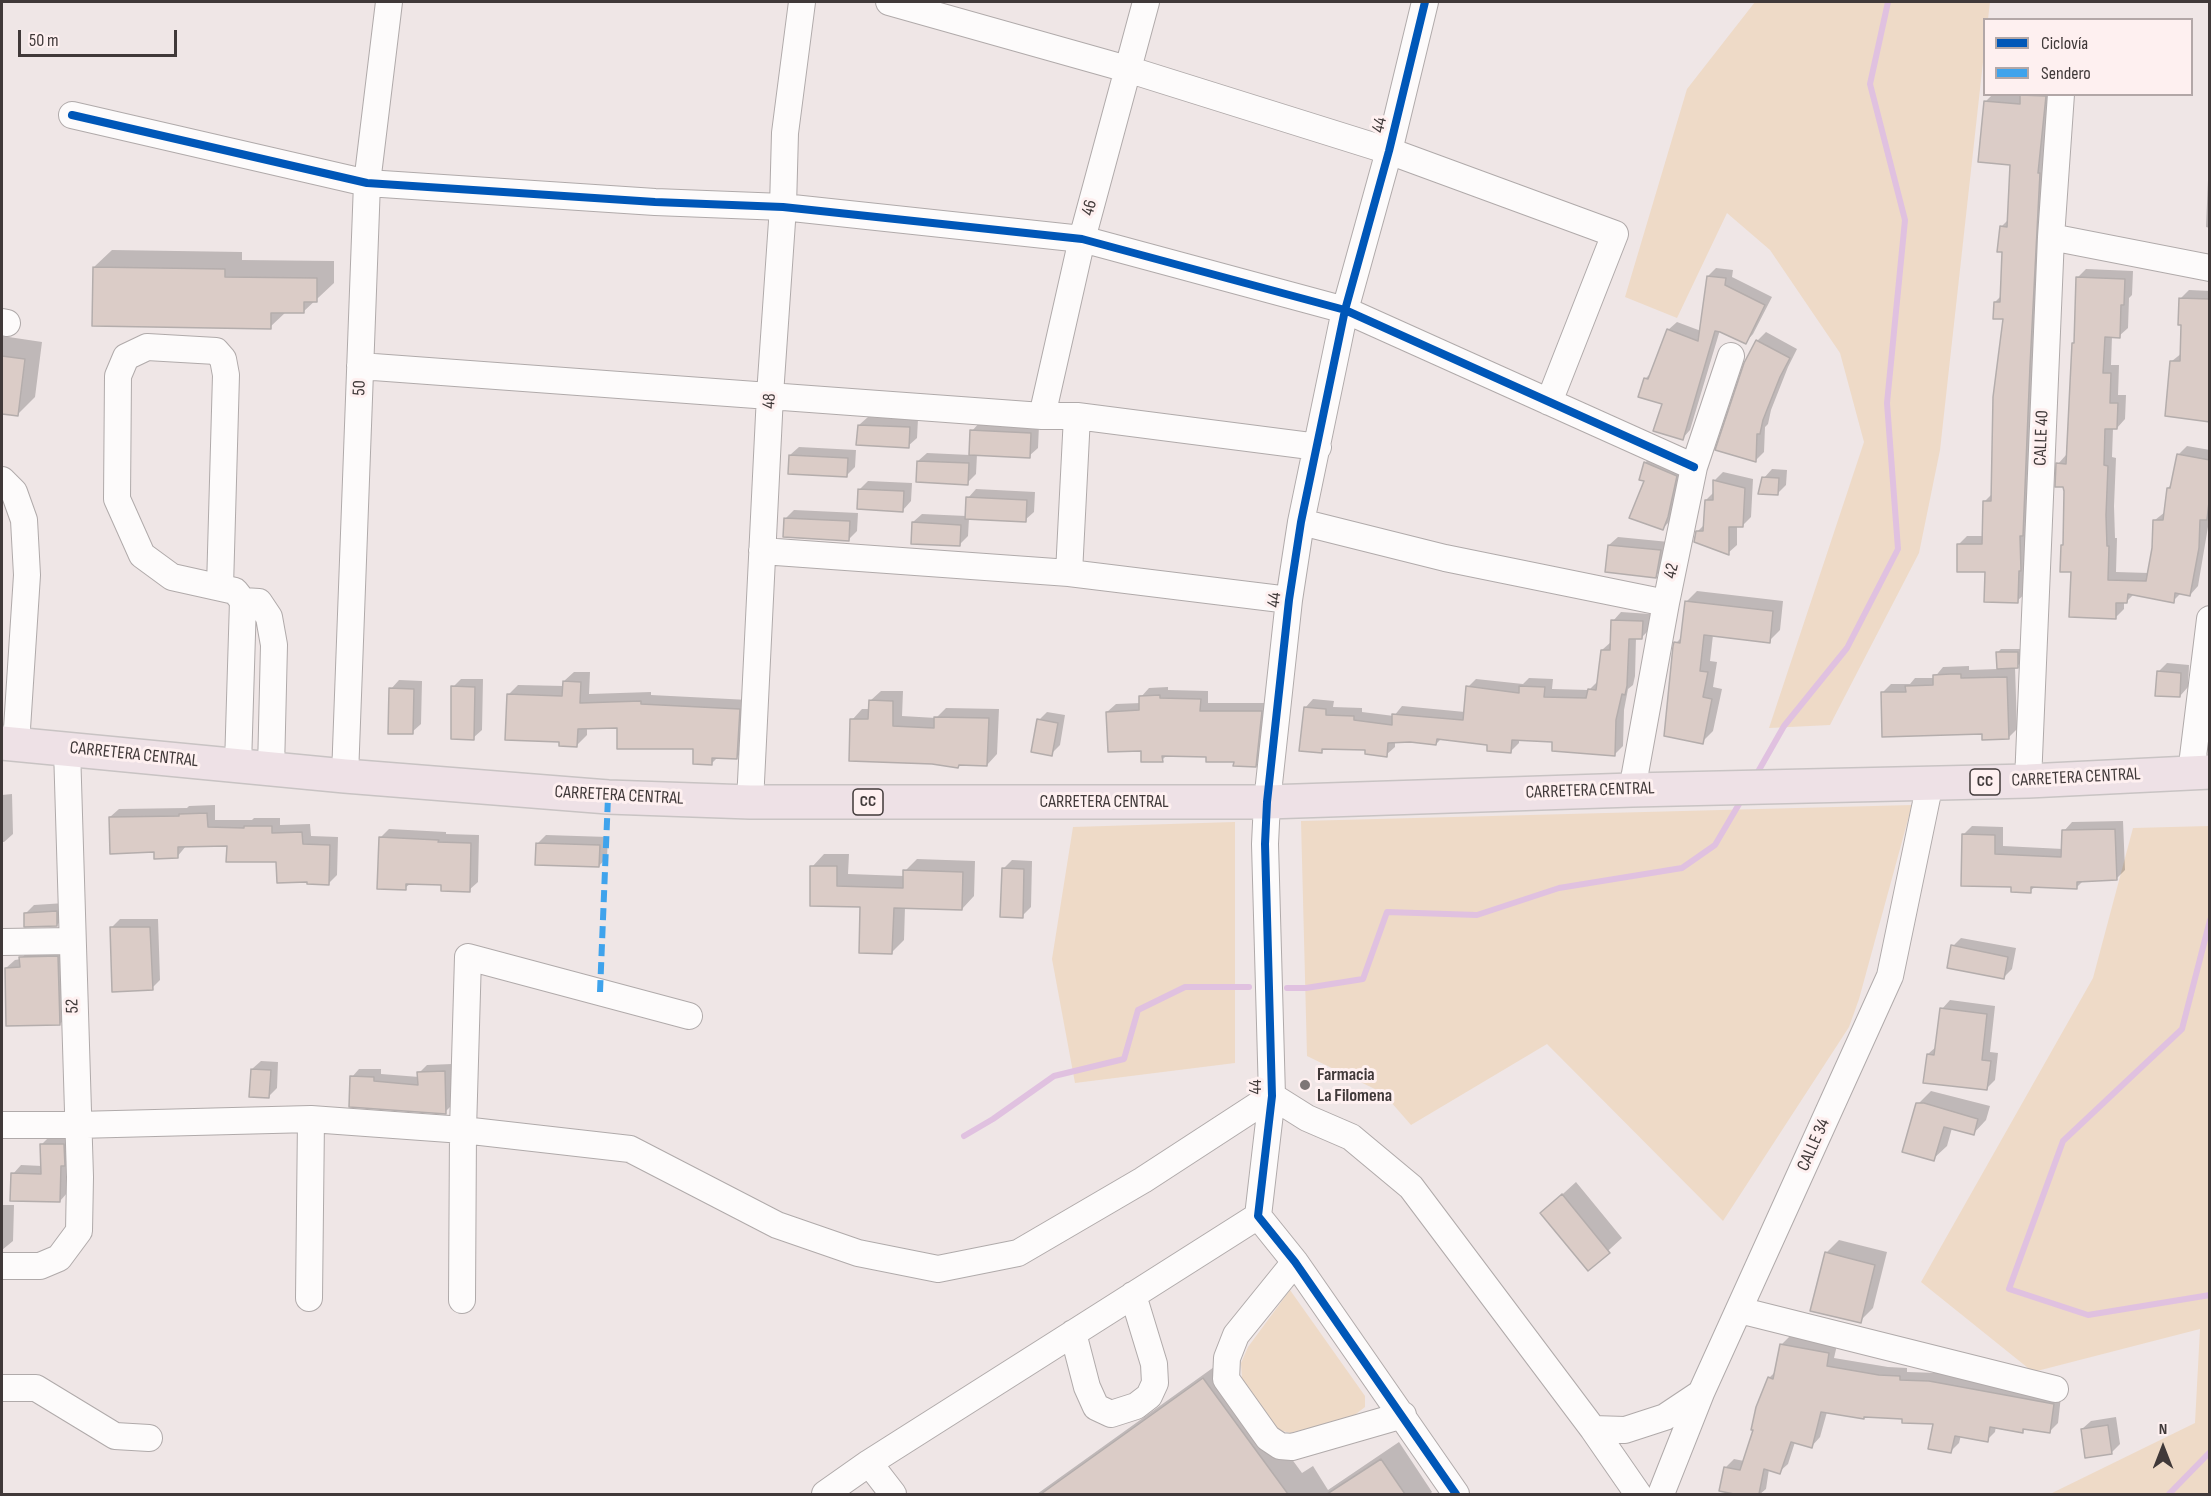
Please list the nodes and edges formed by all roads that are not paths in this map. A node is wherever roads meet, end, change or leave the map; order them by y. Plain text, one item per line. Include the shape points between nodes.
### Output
1 (389, 2) edge
2 (802, 2) edge
3 (889, 2) edge
4 (1146, 2) edge
5 (1425, 2) edge
6 (1127, 69) junction
7 (2061, 96) edge
8 (72, 115) dead end
9 (1389, 151) junction
10 (367, 183) junction
11 (783, 207) junction
12 (2051, 237) junction
13 (1082, 239) junction
14 (2210, 268) edge
15 (1346, 310) junction
16 (1731, 356) dead end
17 (360, 366) junction
18 (770, 395) junction
19 (1549, 402) junction
20 (1042, 416) junction
21 (1077, 416) junction
22 (1318, 447) junction
23 (1694, 467) junction
24 (2, 480) edge
25 (1301, 522) junction
26 (762, 551) junction
27 (1069, 573) junction
28 (219, 587) junction
29 (1289, 600) junction
30 (243, 601) junction
31 (1665, 603) junction
32 (2210, 619) edge
33 (9, 743) edge
34 (67, 749) junction
35 (238, 765) junction
36 (271, 769) junction
37 (2200, 773) edge
38 (345, 776) junction
39 (2028, 781) junction
40 (1930, 783) junction
41 (1632, 790) junction
42 (750, 802) junction
43 (1267, 802) junction
44 (72, 941) junction
45 (2, 942) edge
46 (689, 1016) dead end
47 (1272, 1096) junction
48 (311, 1119) junction
49 (2, 1125) edge
50 (77, 1125) junction
51 (463, 1130) junction
52 (1258, 1216) junction
53 (1295, 1262) junction
54 (2, 1266) edge
55 (1133, 1295) junction
56 (309, 1298) dead end
57 (462, 1300) dead end
58 (1739, 1310) junction
59 (1073, 1333) junction
60 (2, 1388) edge
61 (2055, 1389) dead end
62 (1701, 1394) junction
63 (1403, 1415) junction
64 (1593, 1429) junction
65 (149, 1438) dead end
66 (869, 1463) junction
67 (825, 1494) edge
68 (893, 1494) edge
69 (1456, 1494) edge
70 (1638, 1494) edge
71 (1661, 1494) edge

1 - 10 street, 50
2 - 11 street, 48 via 785,133
3 - 6 street
4 - 6 street, 46
5 - 9 street, 44
6 - 9 street
6 - 13 street, 46
7 - 12 street, CALLE 40
8 - 10 street
9 - 15 street, 44
9 - 19 street via 1615,234
10 - 11 street
10 - 17 street, 50
11 - 13 street
11 - 18 street, 48
12 - 14 street
12 - 39 street, CALLE 40
13 - 15 street
13 - 20 street, 46
15 - 19 street
15 - 22 street, 44
16 - 23 street, 42
17 - 18 street
17 - 38 street, 50
18 - 20 street
18 - 26 street, 48
19 - 23 street
20 - 21 street
21 - 22 street
21 - 27 street
22 - 25 street, 44
23 - 31 street, 42
24 - 33 street via 14,492 24,520 27,575
25 - 29 street, 44
25 - 31 street via 1445,558
26 - 27 street
26 - 42 street, 48
27 - 29 street
28 - 28 street via 224,359 216,351 147,347 126,357 118,376 117,499 142,555 172,577
28 - 30 street via 235,591
29 - 43 street, 44
30 - 35 street
30 - 36 street via 259,602 269,616 273,645
31 - 41 street, 42
32 - 37 street
33 - 34 highway, CARRETERA CENTRAL / CC
34 - 35 highway, CARRETERA CENTRAL / CC
34 - 44 street, 52
35 - 36 highway, CARRETERA CENTRAL / CC
36 - 38 highway, CARRETERA CENTRAL / CC
37 - 39 highway, CARRETERA CENTRAL / CC
38 - 42 highway, CARRETERA CENTRAL / CC via 634,798
39 - 40 highway, CARRETERA CENTRAL / CC
40 - 41 highway, CARRETERA CENTRAL / CC
40 - 58 street, CALLE 34 via 1890,976
41 - 43 highway, CARRETERA CENTRAL / CC
42 - 43 highway, CARRETERA CENTRAL / CC
43 - 47 street, 44
44 - 45 street
44 - 50 street, 52
46 - 51 street via 468,957
47 - 51 street via 1143,1180 1018,1253 938,1269 858,1253 777,1225 630,1149
47 - 52 street, 44
47 - 64 street via 1307,1118 1351,1137 1411,1187
48 - 50 street
48 - 51 street
48 - 56 street
49 - 50 street
50 - 54 street, 52 via 79,1231 59,1257 40,1266
51 - 57 street
52 - 53 street
52 - 55 street
53 - 63 street
53 - 63 street via 1236,1335 1227,1358 1226,1379 1268,1438 1281,1446 1292,1447
55 - 59 street
55 - 59 street via 1154,1364 1155,1383 1149,1396 1136,1406 1110,1414 1096,1407
58 - 61 street
58 - 62 street, CALLE 34
59 - 66 street
60 - 65 street via 36,1388 115,1436
62 - 64 street via 1665,1417 1645,1424 1625,1430
62 - 71 street, CALLE 34
63 - 69 street
64 - 70 street
66 - 67 street
66 - 68 street

